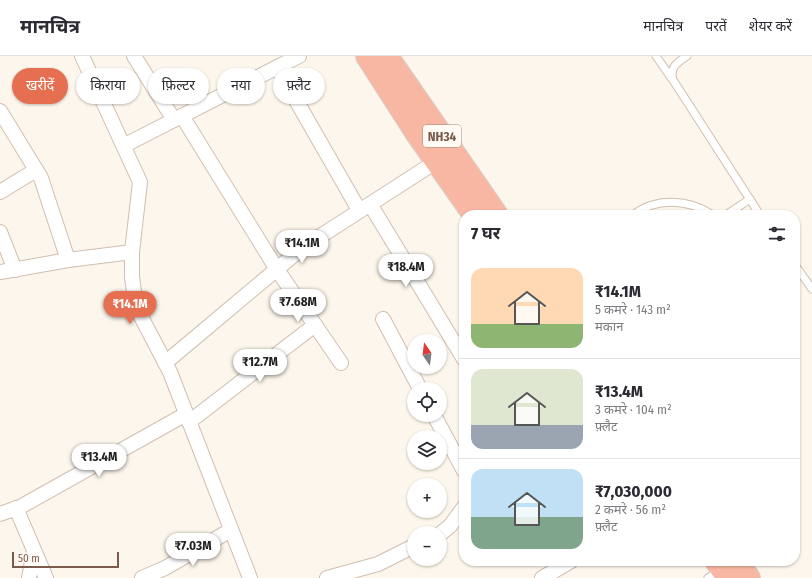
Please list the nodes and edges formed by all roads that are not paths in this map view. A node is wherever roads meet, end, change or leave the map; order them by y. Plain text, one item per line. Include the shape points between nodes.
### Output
1 (82, 56) edge
2 (134, 56) edge
3 (299, 56) edge
4 (367, 56) edge
5 (387, 56) edge
6 (656, 56) edge
7 (687, 56) edge
8 (277, 67) junction
9 (673, 80) junction
10 (0, 111) edge
11 (178, 118) junction
12 (125, 145) junction
13 (437, 161) junction
14 (36, 170) junction
15 (0, 192) edge
16 (750, 199) junction
17 (364, 207) junction
18 (471, 210) edge
19 (494, 210) edge
20 (640, 210) edge
21 (703, 210) edge
22 (734, 210) edge
23 (757, 210) edge
24 (0, 232) edge
25 (132, 252) junction
26 (68, 260) junction
27 (276, 268) junction
28 (15, 270) junction
29 (0, 272) edge
30 (800, 272) edge
31 (812, 289) edge
32 (383, 319) dead end
33 (315, 324) junction
34 (459, 351) edge
35 (165, 362) junction
36 (341, 363) dead end
37 (416, 382) edge
38 (188, 418) junction
39 (438, 422) edge
40 (459, 462) edge
41 (16, 508) junction
42 (0, 514) edge
43 (459, 514) edge
44 (447, 528) edge
45 (231, 530) junction
46 (407, 549) edge
47 (34, 551) junction
48 (562, 566) edge
49 (722, 569) edge
50 (29, 578) edge
51 (46, 578) edge
52 (142, 578) edge
53 (250, 578) edge
54 (327, 578) edge
55 (542, 578) edge
56 (749, 578) edge

1 - 12 street
2 - 11 street
3 - 8 street
4 - 13 highway, NH34
5 - 19 highway, NH34
6 - 9 lane
7 - 9 lane via 672,68
8 - 11 street
8 - 17 street
9 - 16 lane
10 - 14 street
11 - 12 street
11 - 27 street
12 - 25 street via 140,182
13 - 17 street
13 - 18 highway, NH34
14 - 15 street
14 - 26 street via 48,195
16 - 22 lane
16 - 23 lane
17 - 27 street
17 - 34 street
20 - 21 lane via 657,203 674,201 691,204
24 - 28 street
25 - 26 street
25 - 35 street via 136,307
26 - 28 street
27 - 33 street
27 - 35 street
28 - 29 street
30 - 31 lane
32 - 37 street
33 - 36 street
33 - 38 street
35 - 38 street
38 - 41 street
38 - 45 street
39 - 40 street
41 - 42 street
41 - 47 street
43 - 44 street
45 - 52 street
45 - 53 street
46 - 54 street via 373,566
47 - 50 street
47 - 51 street
48 - 55 street
49 - 56 highway

